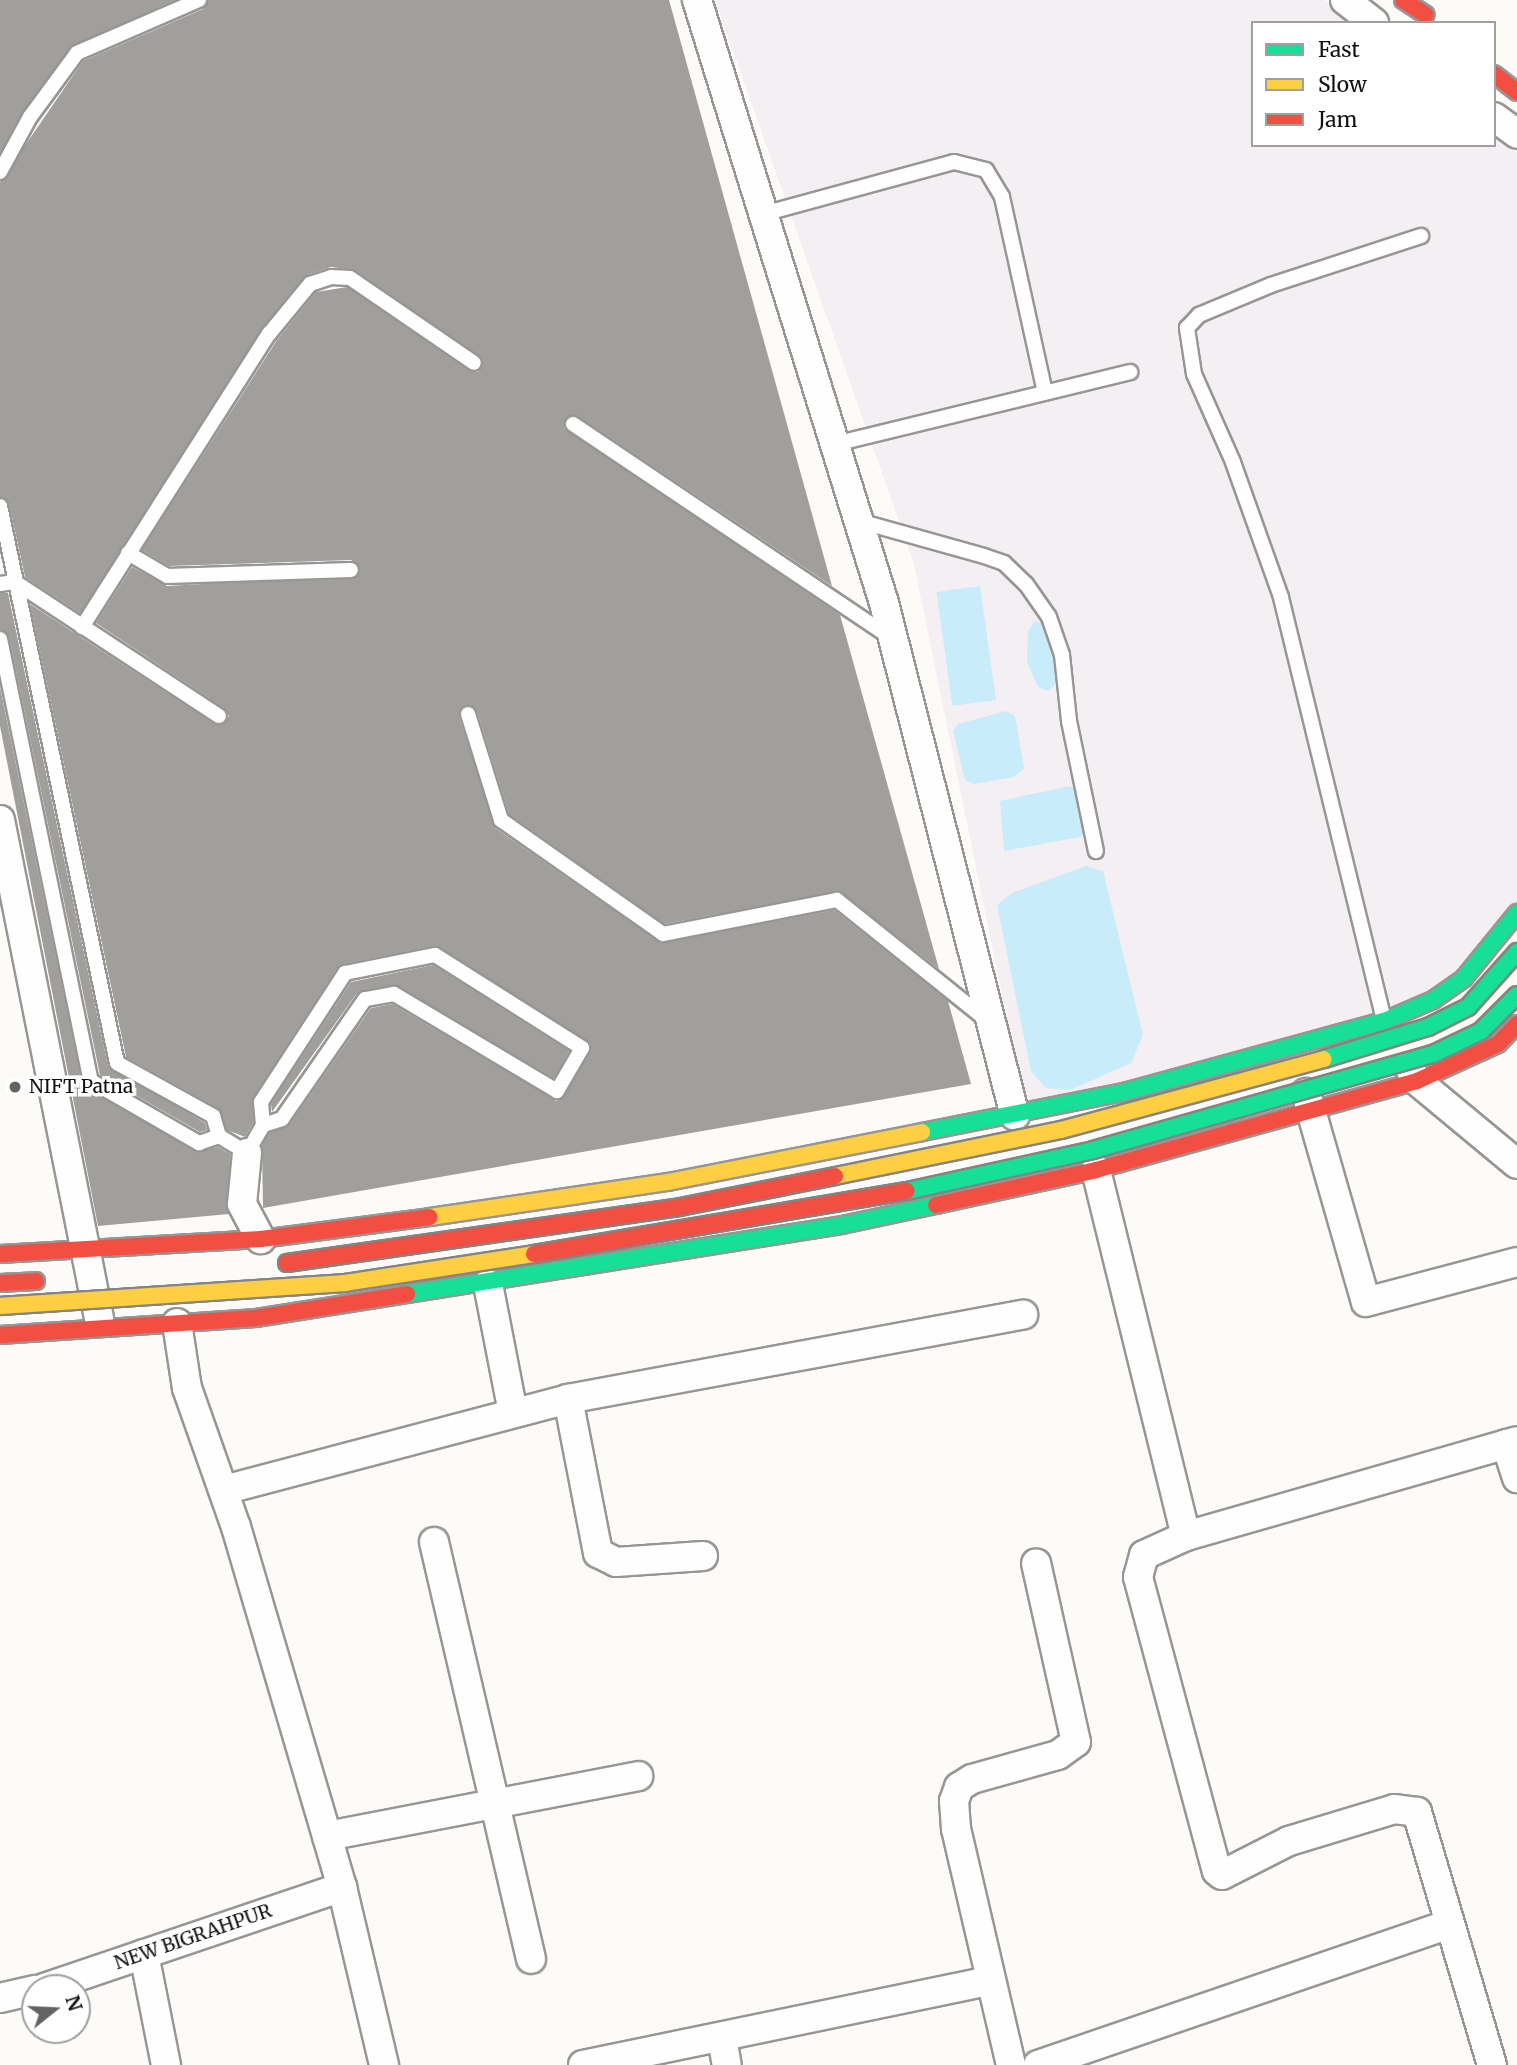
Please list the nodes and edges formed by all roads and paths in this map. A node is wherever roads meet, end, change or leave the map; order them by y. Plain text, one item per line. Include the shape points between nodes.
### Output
1 (199, 0) edge
2 (697, 0) edge
3 (1345, 0) edge
4 (1404, 0) edge
5 (1428, 13) edge
6 (1371, 21) edge
7 (1496, 76) edge
8 (1517, 92) edge
9 (1496, 118) edge
10 (1517, 134) edge
11 (0, 172) edge
12 (763, 214) junction
13 (1421, 236) dead end
14 (474, 363) dead end
15 (1130, 372) dead end
16 (1045, 392) junction
17 (573, 424) dead end
18 (835, 444) junction
19 (0, 506) edge
20 (859, 522) junction
21 (128, 553) junction
22 (351, 570) dead end
23 (7, 583) edge
24 (82, 627) junction
25 (0, 639) edge
26 (894, 639) junction
27 (468, 714) dead end
28 (219, 716) dead end
29 (0, 821) edge
30 (1096, 851) dead end
31 (9, 906) edge
32 (1517, 913) edge
33 (1517, 952) edge
34 (1517, 995) edge
35 (1384, 1021) junction
36 (992, 1024) junction
37 (1517, 1024) edge
38 (1291, 1047) junction
39 (1417, 1081) junction
40 (1312, 1112) junction
41 (1015, 1116) junction
42 (263, 1125) junction
43 (219, 1136) junction
44 (247, 1153) junction
45 (1517, 1164) edge
46 (1096, 1170) junction
47 (87, 1249) junction
48 (263, 1252) junction
49 (0, 1254) edge
50 (1517, 1262) edge
51 (116, 1277) dead end
52 (76, 1279) dead end
53 (43, 1281) dead end
54 (0, 1283) edge
55 (488, 1284) junction
56 (0, 1306) edge
57 (1023, 1315) dead end
58 (177, 1322) junction
59 (101, 1328) junction
60 (0, 1335) edge
61 (568, 1399) junction
62 (513, 1413) junction
63 (1511, 1443) edge
64 (1517, 1478) edge
65 (224, 1490) junction
66 (1186, 1536) junction
67 (434, 1542) dead end
68 (703, 1556) dead end
69 (1036, 1563) dead end
70 (638, 1776) dead end
71 (494, 1804) junction
72 (327, 1836) junction
73 (342, 1887) junction
74 (1447, 1925) junction
75 (144, 1954) junction
76 (531, 1959) dead end
77 (85, 1974) edge
78 (989, 1981) junction
79 (21, 1993) edge
80 (0, 1998) edge
81 (725, 2051) edge
82 (166, 2065) edge
83 (384, 2065) edge
84 (583, 2065) edge
85 (1011, 2065) edge
86 (1038, 2065) edge
87 (1492, 2065) edge

1 - 11 lane via 77,53 30,117
2 - 12 street
3 - 6 street
4 - 5 main road
7 - 8 main road
9 - 10 street
12 - 16 lane via 954,162 986,170 1002,197
12 - 18 street
13 - 35 lane via 1271,285 1199,315 1187,328 1194,374 1233,462 1281,597
14 - 21 lane via 350,278 331,276 310,284 269,334
15 - 16 lane
16 - 18 lane
17 - 26 lane
18 - 20 street
19 - 23 lane
20 - 26 street
20 - 30 lane via 1004,563 1026,584 1049,617 1062,655 1069,721
21 - 22 lane via 167,576
21 - 24 lane
23 - 24 lane
23 - 43 lane via 117,1062 213,1116
24 - 28 lane
25 - 43 lane via 91,1081 199,1143
26 - 36 street
27 - 36 lane via 501,820 663,934 837,900
29 - 31 street
31 - 47 street
32 - 35 main road via 1464,978 1433,1000
33 - 48 main road, bridge via 1468,1007 1429,1027 1289,1070 1061,1130 680,1207
34 - 56 main road, bridge via 1481,1031 1433,1054 1094,1150 928,1187 736,1224 345,1283
35 - 38 main road
35 - 39 street
36 - 41 street
37 - 39 main road via 1498,1044
38 - 40 street
38 - 41 main road
39 - 40 main road
39 - 45 street
40 - 46 main road
40 - 50 street via 1366,1302
41 - 48 main road
42 - 42 lane via 261,1102 345,973 435,955 582,1048 557,1091 394,994 365,999 282,1119
42 - 44 lane
43 - 44 lane
44 - 48 street via 242,1204
46 - 55 main road via 842,1225
46 - 66 street
47 - 48 main road
47 - 49 main road
47 - 59 street
51 - 52 main road
53 - 54 main road
55 - 58 main road via 256,1318
55 - 62 street
57 - 61 street
58 - 59 main road
58 - 65 street via 187,1388
59 - 60 main road
61 - 62 street
61 - 68 street via 598,1553 616,1562
62 - 65 street
63 - 64 street
63 - 66 street
65 - 72 street
66 - 74 street via 1144,1555 1138,1577 1217,1871 1228,1872 1289,1841 1406,1808 1417,1812 1426,1833
67 - 71 street
69 - 78 street via 1076,1742 1058,1755 972,1779 959,1787 954,1801
70 - 71 street
71 - 72 street
71 - 76 street
72 - 73 street
73 - 75 street, NEW BIGRAHPUR
73 - 83 street
74 - 86 street
74 - 87 street
75 - 77 street, NEW BIGRAHPUR
75 - 82 street
78 - 81 street
78 - 85 street
79 - 80 street
81 - 84 street

